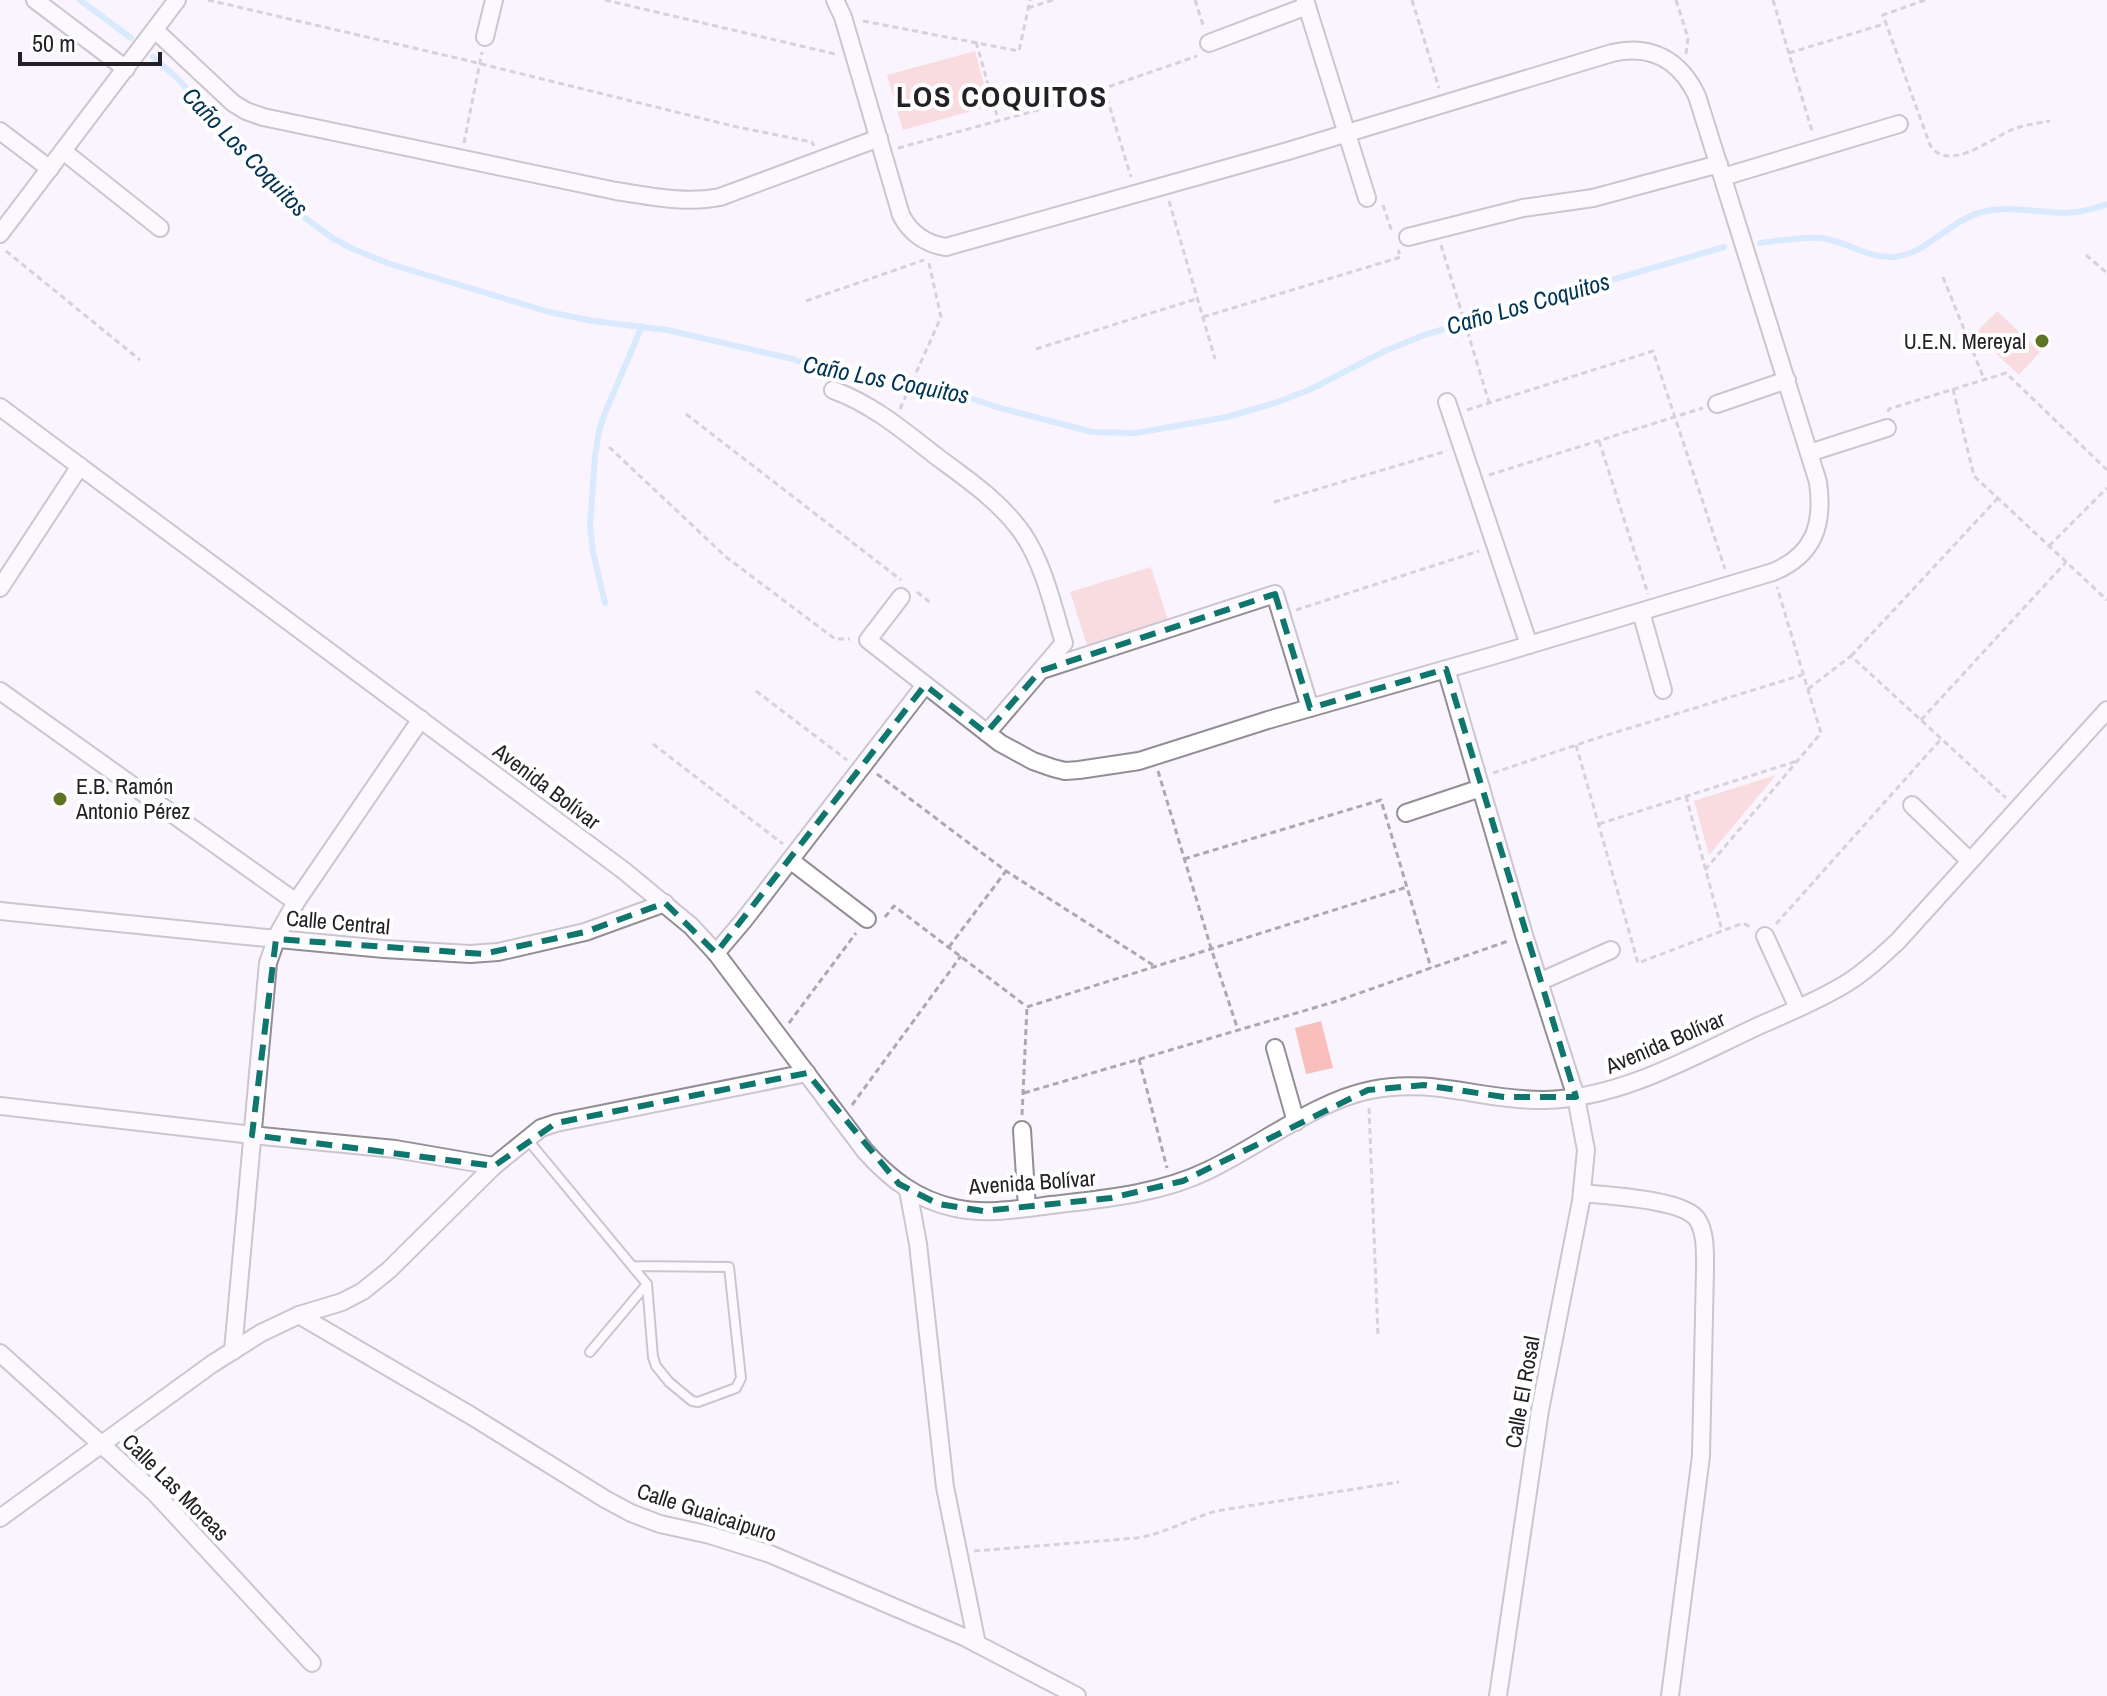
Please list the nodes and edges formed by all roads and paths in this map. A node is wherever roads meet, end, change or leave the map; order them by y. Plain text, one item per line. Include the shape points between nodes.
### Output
1 (35, 0) edge
2 (177, 0) edge
3 (208, 0) edge
4 (494, 0) edge
5 (605, 0) edge
6 (835, 0) edge
7 (1030, 0) edge
8 (1053, 0) edge
9 (1195, 0) edge
10 (1413, 0) edge
11 (1676, 0) edge
12 (1773, 0) edge
13 (1925, 0) edge
14 (1306, 3) edge
15 (1028, 8) junction
16 (843, 17) junction
17 (1885, 23) junction
18 (155, 30) junction
19 (485, 37) joint
20 (976, 42) junction
21 (1209, 43) junction
22 (1789, 53) junction
23 (855, 58) junction
24 (480, 64) junction
25 (126, 69) junction
26 (1684, 73) junction
27 (1104, 88) junction
28 (1443, 104) junction
29 (998, 121) junction
30 (2050, 121) dead end
31 (1899, 124) dead end
32 (0, 131) edge
33 (1347, 133) junction
34 (881, 145) junction
35 (1817, 149) junction
36 (63, 151) junction
37 (460, 159) junction
38 (820, 159) junction
39 (50, 169) junction
40 (1721, 171) junction
41 (1164, 186) junction
42 (1137, 194) junction
43 (1367, 198) joint
44 (160, 228) dead end
45 (1436, 229) junction
46 (0, 234) edge
47 (924, 240) junction
48 (1400, 242) junction
49 (0, 246) edge
50 (2086, 255) dead end
51 (928, 258) junction
52 (2107, 273) edge
53 (1943, 277) dead end
54 (1198, 299) junction
55 (806, 301) dead end
56 (1203, 317) junction
57 (1036, 349) dead end
58 (1215, 359) dead end
59 (140, 360) dead end
60 (1984, 379) junction
61 (1787, 380) junction
62 (1953, 389) junction
63 (833, 390) dead end
64 (1489, 402) junction
65 (1717, 404) joint
66 (0, 407) edge
67 (1450, 409) joint
68 (686, 414) dead end
69 (1675, 418) junction
70 (893, 423) junction
71 (1887, 428) joint
72 (1599, 441) junction
73 (1462, 446) junction
74 (609, 447) dead end
75 (1809, 453) junction
76 (80, 466) junction
77 (2107, 470) edge
78 (1474, 480) junction
79 (2107, 488) edge
80 (1998, 498) junction
81 (1274, 502) dead end
82 (1495, 545) junction
83 (2049, 546) junction
84 (2066, 562) junction
85 (1773, 572) junction
86 (1731, 584) junction
87 (0, 588) edge
88 (901, 597) dead end
89 (2107, 600) edge
90 (932, 604) dead end
91 (1646, 610) junction
92 (1281, 615) junction
93 (868, 640) junction
94 (1529, 645) junction
95 (1851, 656) junction
96 (1446, 669) junction
97 (1040, 671) junction
98 (1804, 674) junction
99 (925, 685) junction
100 (1808, 689) junction
101 (1663, 690) dead end
102 (0, 691) edge
103 (756, 691) dead end
104 (1310, 708) junction
105 (2107, 710) edge
106 (421, 719) junction
107 (1921, 720) junction
108 (987, 733) junction
109 (1941, 739) junction
110 (653, 744) dead end
111 (1576, 745) junction
112 (1153, 756) junction
113 (1797, 761) junction
114 (862, 767) junction
115 (1480, 783) junction
116 (1686, 796) junction
117 (1912, 805) dead end
118 (2017, 808) junction
119 (1406, 813) dead end
120 (1598, 824) junction
121 (793, 857) junction
122 (1184, 859) junction
123 (1970, 861) junction
124 (1705, 870) junction
125 (1006, 871) junction
126 (1407, 887) junction
127 (296, 902) junction
128 (665, 903) junction
129 (0, 911) edge
130 (867, 919) junction
131 (1722, 931) junction
132 (1524, 935) junction
133 (1765, 936) junction
134 (276, 939) junction
135 (949, 947) junction
136 (1211, 948) junction
137 (1611, 950) dead end
138 (716, 953) junction
139 (961, 956) junction
140 (1154, 966) junction
141 (1431, 969) junction
142 (1539, 982) junction
143 (1027, 1007) junction
144 (1798, 1008) junction
145 (1238, 1030) junction
146 (780, 1036) junction
147 (1275, 1048) dead end
148 (1139, 1059) junction
149 (807, 1073) junction
150 (1368, 1090) junction
151 (1024, 1093) junction
152 (1576, 1097) junction
153 (0, 1106) edge
154 (842, 1119) junction
155 (1296, 1122) junction
156 (1022, 1130) joint
157 (252, 1135) junction
158 (527, 1139) junction
159 (494, 1166) junction
160 (1171, 1184) junction
161 (908, 1190) junction
162 (1582, 1193) junction
163 (1027, 1208) junction
164 (633, 1266) junction
165 (647, 1284) junction
166 (299, 1315) junction
167 (1378, 1336) dead end
168 (233, 1351) junction
169 (590, 1352) dead end
170 (0, 1353) edge
171 (102, 1445) junction
172 (1399, 1482) dead end
173 (0, 1518) edge
174 (959, 1552) junction
175 (977, 1644) junction
176 (312, 1663) dead end
177 (1077, 1696) edge
178 (1498, 1696) edge
179 (1670, 1696) edge

1 - 25 street
2 - 18 street
3 - 24 path
4 - 19 street
5 - 23 path
6 - 16 street
7 - 15 path
8 - 15 path
9 - 21 path
10 - 28 path
11 - 26 path via 1688,38
12 - 22 path
13 - 17 path via 1883,15
14 - 21 street
14 - 33 street
15 - 20 path via 1019,51
16 - 20 path
16 - 23 street
17 - 22 path
17 - 30 path via 1934,152 1958,155 2013,129
18 - 25 street
18 - 37 street via 246,111
19 - 24 path
20 - 29 path
21 - 27 path via 1212,51
22 - 35 path
23 - 34 street
24 - 37 path
24 - 38 path via 812,142
25 - 36 street
26 - 28 street via 1650,52 1626,50
26 - 40 street via 1697,96
27 - 29 path
27 - 42 path
28 - 33 street
29 - 34 path
31 - 35 street
32 - 39 street
33 - 41 street
33 - 43 street
34 - 38 street
34 - 47 street via 901,215
35 - 40 street
36 - 39 street
36 - 44 street
37 - 38 street via 616,191 693,200 720,197
39 - 46 street
40 - 45 street
40 - 61 street
41 - 42 street
41 - 54 path
42 - 47 street via 958,245
43 - 48 path via 1379,194
45 - 48 street
45 - 64 path
47 - 51 path
48 - 56 path via 1401,257
49 - 59 path
50 - 52 path
51 - 55 path
51 - 70 path via 941,317
53 - 60 path
54 - 56 path
54 - 57 path
56 - 58 path
60 - 62 path
60 - 77 path via 2006,373
61 - 65 street
61 - 75 street
62 - 71 path via 1889,409
62 - 80 path via 1974,476
63 - 70 street
64 - 67 path
64 - 69 path via 1653,351
65 - 69 path
66 - 76 street, Avenida Bolívar
67 - 73 street
68 - 90 path
69 - 72 path
69 - 86 path
70 - 97 street via 997,504 1023,535 1036,557 1064,643
71 - 75 street
72 - 78 path
72 - 91 path
73 - 78 street
73 - 81 path
74 - 93 path via 726,557 835,639
75 - 85 street via 1820,494 1817,527 1800,557
76 - 87 street
76 - 106 street, Avenida Bolívar
78 - 82 street
79 - 83 path
80 - 83 path
80 - 95 path
82 - 92 path
82 - 94 street
83 - 84 path
84 - 89 path
84 - 107 path
85 - 86 street
85 - 98 path
86 - 91 street
88 - 93 street
91 - 94 street
91 - 101 street
92 - 97 street via 1275,594
92 - 104 street
93 - 99 street
94 - 96 street
95 - 100 path
95 - 107 path
96 - 104 street
96 - 115 street, Calle El Rosal
97 - 108 street
98 - 100 path
98 - 111 path
99 - 108 street
99 - 114 street
100 - 113 path via 1821,733
102 - 127 street
103 - 114 path
104 - 112 street
105 - 118 street, Avenida Bolívar
106 - 127 street
106 - 128 street, Avenida Bolívar
107 - 109 path
108 - 112 street via 1033,761 1065,771
109 - 118 path
109 - 133 path
110 - 121 path
111 - 115 path
111 - 120 path
112 - 122 path
113 - 116 path
113 - 124 path
114 - 121 street
114 - 125 path
115 - 119 street
115 - 132 street, Calle El Rosal
116 - 120 path
116 - 124 path
117 - 123 street
118 - 123 street, Avenida Bolívar
120 - 131 path via 1638,963
121 - 130 street
121 - 138 street
122 - 126 path via 1381,800
122 - 136 path
123 - 144 street, Avenida Bolívar via 1879,959
124 - 131 path
125 - 135 path
125 - 140 path
126 - 136 path
126 - 141 path
127 - 134 street
128 - 134 street, Calle Central via 585,932 483,954
128 - 138 street, Avenida Bolívar
129 - 134 street, Calle Central
130 - 135 path via 878,927 894,906
130 - 146 path
131 - 133 path via 1743,923
132 - 141 path
132 - 142 street, Calle El Rosal
133 - 144 street
134 - 157 street via 268,963
135 - 139 path
136 - 140 path
136 - 145 path
137 - 142 street
138 - 146 street, Avenida Bolívar
139 - 143 path
139 - 154 path
140 - 143 path
141 - 145 path
142 - 152 street, Calle El Rosal
143 - 151 path
144 - 152 street, Avenida Bolívar via 1636,1081
145 - 148 path
146 - 149 street, Avenida Bolívar
147 - 155 street
148 - 151 path
148 - 160 path
149 - 154 street, Avenida Bolívar
149 - 158 street via 556,1123
150 - 152 street, Avenida Bolívar via 1424,1085 1504,1097
150 - 155 street, Avenida Bolívar
150 - 167 path
151 - 156 path
152 - 162 street, Calle El Rosal via 1586,1150
153 - 157 street
154 - 161 street, Avenida Bolívar via 884,1172
155 - 160 street, Avenida Bolívar via 1209,1171
156 - 163 street
157 - 159 street via 395,1149
157 - 168 street
158 - 159 street
158 - 164 lane
159 - 166 street via 363,1291
160 - 163 street, Avenida Bolívar
161 - 163 street, Avenida Bolívar via 956,1209
161 - 174 street via 945,1487
162 - 178 street, Calle El Rosal via 1540,1410
162 - 179 street via 1681,1207 1697,1219 1704,1240 1701,1456
164 - 165 lane
164 - 165 lane via 729,1267 741,1378 736,1388 692,1401 661,1374 653,1357
165 - 169 lane
166 - 168 street
166 - 175 street, Calle Guaicaipuro via 631,1513 770,1554
168 - 171 street
170 - 171 street, Calle Las Moreas
171 - 173 street
171 - 176 street, Calle Las Moreas via 166,1504
172 - 174 path via 1216,1511 1137,1538
174 - 175 street
175 - 177 street, Calle Guaicaipuro

